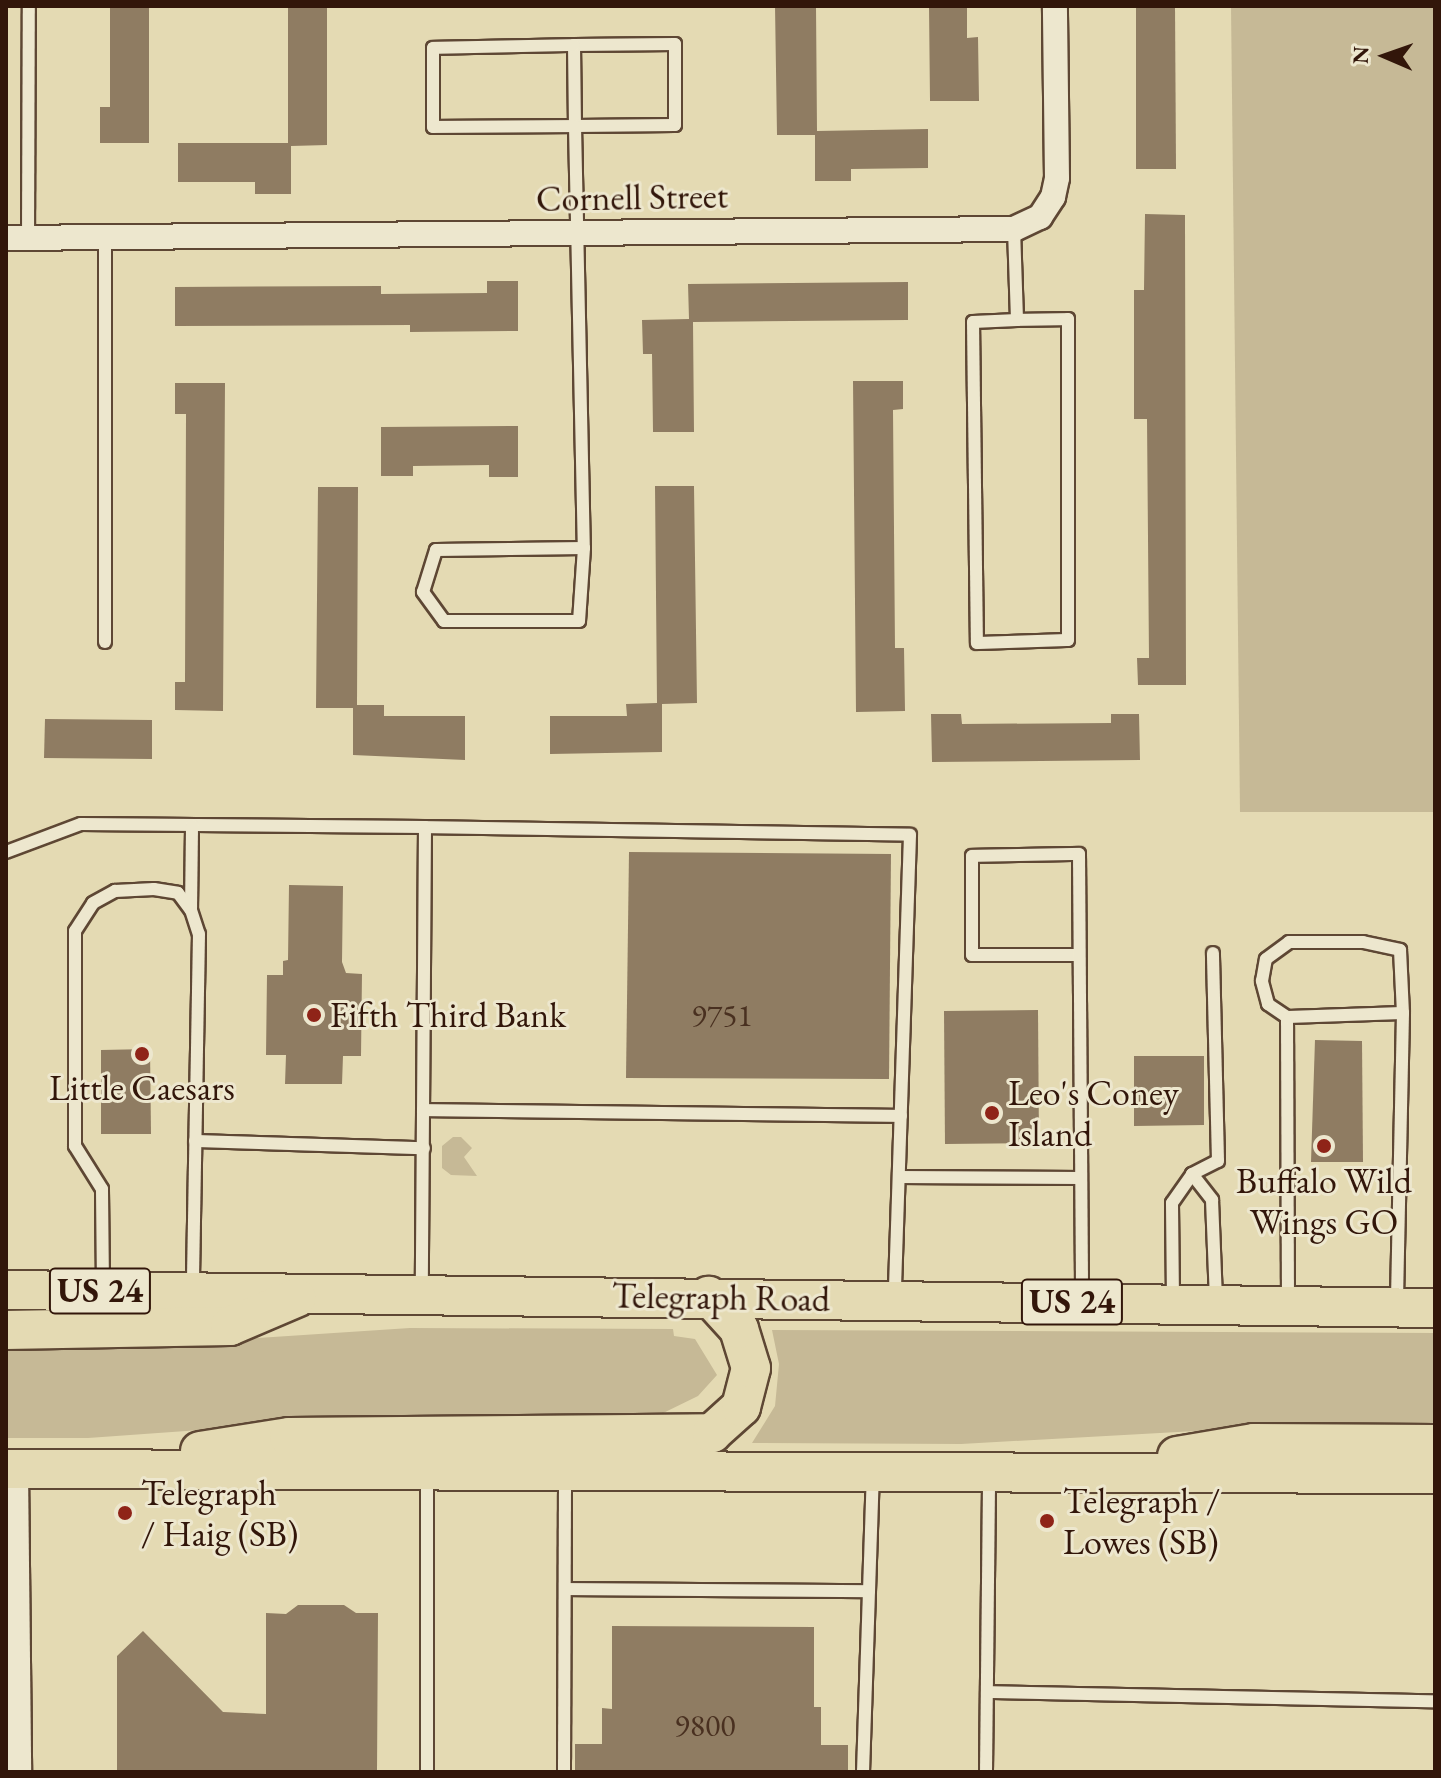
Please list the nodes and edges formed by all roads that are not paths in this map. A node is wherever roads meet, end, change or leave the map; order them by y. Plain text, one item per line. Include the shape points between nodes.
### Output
1 (29, 6) edge
2 (1055, 6) edge
3 (574, 45) junction
4 (575, 126) junction
5 (1014, 229) junction
6 (581, 233) junction
7 (17, 238) edge
8 (105, 238) junction
9 (1017, 320) junction
10 (584, 548) junction
11 (105, 642) dead end
12 (192, 825) junction
13 (425, 827) junction
14 (6, 852) edge
15 (191, 910) junction
16 (1213, 953) dead end
17 (1079, 955) junction
18 (1403, 1013) junction
19 (1287, 1017) junction
20 (423, 1110) junction
21 (901, 1116) junction
22 (195, 1141) junction
23 (424, 1148) junction
24 (1192, 1174) junction
25 (899, 1177) junction
26 (1081, 1178) junction
27 (6, 1290) edge
28 (313, 1290) junction
29 (103, 1291) junction
30 (193, 1291) junction
31 (422, 1294) junction
32 (709, 1296) junction
33 (895, 1299) junction
34 (1082, 1303) junction
35 (1173, 1303) junction
36 (1216, 1304) junction
37 (1288, 1306) junction
38 (1397, 1308) junction
39 (1435, 1308) edge
40 (6, 1330) edge
41 (1435, 1444) edge
42 (11, 1469) edge
43 (82, 1469) junction
44 (427, 1470) junction
45 (565, 1471) junction
46 (874, 1472) junction
47 (989, 1472) junction
48 (1125, 1472) junction
49 (1435, 1474) edge
50 (567, 1589) junction
51 (869, 1591) junction
52 (987, 1692) junction
53 (1435, 1701) edge
54 (19, 1772) edge
55 (427, 1772) edge
56 (564, 1772) edge
57 (863, 1772) edge
58 (986, 1772) edge

1 - 7 lane
2 - 5 street via 1057,178 1040,217
3 - 4 lane
3 - 4 lane via 675,44 675,125
3 - 4 lane via 433,48 433,127
4 - 6 lane
5 - 6 street, Cornell Street
5 - 9 lane
6 - 8 street, Cornell Street
6 - 10 lane
7 - 8 street, Cornell Street
8 - 11 lane
9 - 9 lane via 973,322 977,643 1068,640 1068,319
10 - 10 lane via 579,621 444,621 423,592 436,550
12 - 13 lane
12 - 14 lane via 81,824
12 - 15 lane
13 - 20 lane
13 - 21 lane via 910,835
15 - 22 lane via 199,934
15 - 29 lane via 178,893 115,891 93,903 75,931 75,1146 102,1189
16 - 24 lane via 1218,1161
17 - 17 lane via 1079,854 972,856 972,955
17 - 26 lane
18 - 19 lane
18 - 19 lane via 1400,950 1363,942 1289,942 1266,959 1262,981 1268,1004
18 - 38 lane
19 - 37 lane
20 - 21 lane
20 - 23 lane
21 - 25 lane
22 - 23 lane
22 - 30 lane
23 - 31 lane
24 - 35 lane via 1172,1203
24 - 36 lane via 1212,1200
25 - 26 lane
25 - 33 lane
26 - 34 lane
27 - 29 main road, Telegraph Road / US 24
28 - 30 main road, Telegraph Road / US 24
28 - 31 main road, Telegraph Road / US 24
28 - 40 main road via 230,1326
29 - 30 main road, Telegraph Road / US 24
31 - 32 main road, Telegraph Road / US 24
32 - 33 main road, Telegraph Road / US 24
32 - 43 main road via 739,1329 751,1368 741,1407 712,1433 289,1437
33 - 34 main road, Telegraph Road / US 24
34 - 35 main road, Telegraph Road / US 24
35 - 36 main road, Telegraph Road / US 24
36 - 37 main road, Telegraph Road / US 24
37 - 38 main road, Telegraph Road / US 24
38 - 39 main road, Telegraph Road / US 24
41 - 48 main road via 1254,1443 1201,1448
42 - 43 main road
42 - 54 street
43 - 44 main road
44 - 45 main road
44 - 55 lane
45 - 46 main road
45 - 50 lane
46 - 47 main road
46 - 51 lane
47 - 48 main road
47 - 52 lane
48 - 49 main road
50 - 51 lane
50 - 56 lane
51 - 57 lane
52 - 53 lane
52 - 58 lane

